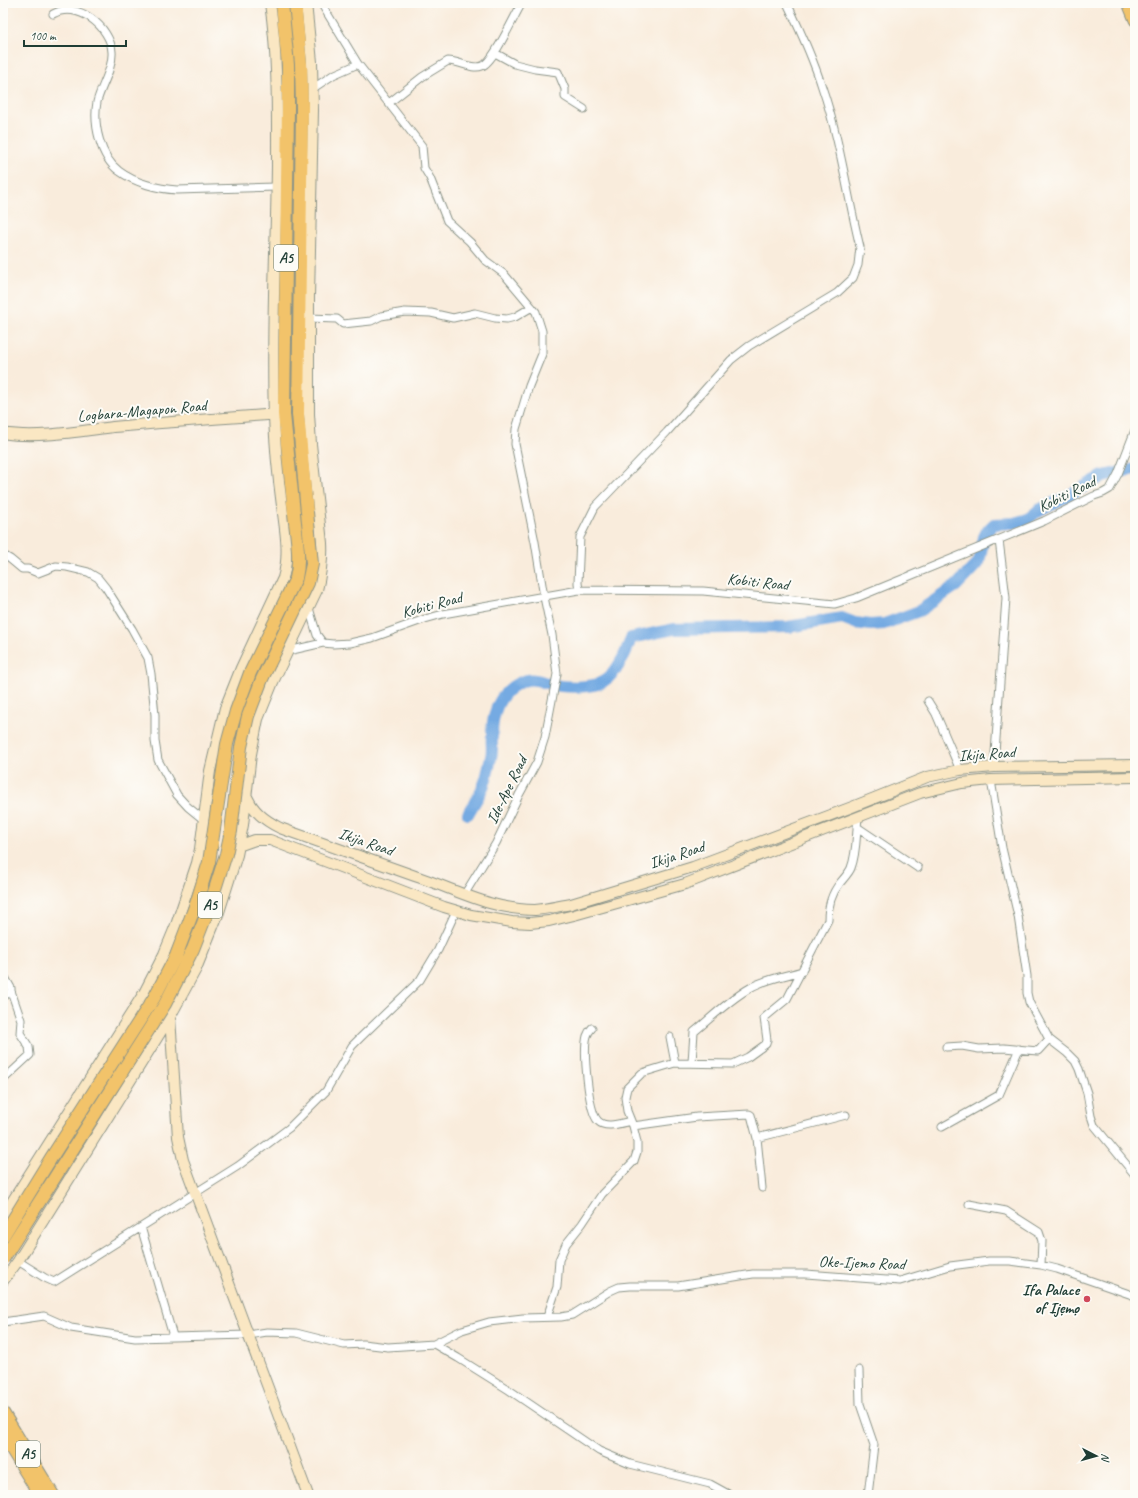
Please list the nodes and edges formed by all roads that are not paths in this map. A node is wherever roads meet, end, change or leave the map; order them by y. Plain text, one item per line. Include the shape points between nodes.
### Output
1 (270, 3) edge
2 (282, 3) edge
3 (295, 3) edge
4 (306, 3) edge
5 (321, 3) edge
6 (522, 3) edge
7 (787, 3) edge
8 (1128, 3) edge
9 (53, 14) dead end
10 (1135, 20) edge
11 (495, 53) junction
12 (358, 64) junction
13 (312, 89) junction
14 (389, 102) junction
15 (584, 109) dead end
16 (276, 187) junction
17 (532, 307) junction
18 (309, 318) junction
19 (279, 414) junction
20 (304, 414) junction
21 (1135, 430) edge
22 (3, 433) edge
23 (999, 540) junction
24 (3, 555) edge
25 (579, 590) junction
26 (544, 597) junction
27 (309, 608) junction
28 (323, 643) junction
29 (288, 651) junction
30 (928, 701) dead end
31 (214, 747) junction
32 (251, 754) junction
33 (1135, 765) edge
34 (994, 767) junction
35 (960, 770) junction
36 (1135, 777) edge
37 (991, 780) junction
38 (246, 794) junction
39 (204, 820) junction
40 (857, 822) junction
41 (238, 846) junction
42 (918, 868) dead end
43 (464, 895) junction
44 (456, 911) junction
45 (802, 971) junction
46 (3, 974) edge
47 (11, 991) junction
48 (3, 997) edge
49 (170, 1017) junction
50 (592, 1028) dead end
51 (670, 1037) dead end
52 (1049, 1039) junction
53 (946, 1047) dead end
54 (1019, 1049) junction
55 (692, 1062) junction
56 (675, 1063) junction
57 (3, 1080) edge
58 (846, 1115) dead end
59 (632, 1124) junction
60 (942, 1126) dead end
61 (757, 1138) junction
62 (1135, 1174) edge
63 (762, 1188) dead end
64 (195, 1192) junction
65 (969, 1204) dead end
66 (3, 1216) edge
67 (141, 1226) junction
68 (3, 1236) edge
69 (3, 1259) edge
70 (18, 1261) junction
71 (1041, 1265) junction
72 (3, 1281) edge
73 (1135, 1296) edge
74 (547, 1317) junction
75 (3, 1322) edge
76 (248, 1335) junction
77 (173, 1336) junction
78 (434, 1344) junction
79 (859, 1370) dead end
80 (3, 1413) edge
81 (3, 1435) edge
82 (40, 1495) edge
83 (53, 1495) edge
84 (308, 1495) edge
85 (730, 1495) edge
86 (868, 1495) edge

1 - 16 street via 278,110
2 - 19 highway, A5 via 288,65 288,109
3 - 20 highway, A5 via 302,109
4 - 13 street
5 - 12 street, Ide-Ape Road
6 - 11 street
7 - 25 street via 811,56 832,120 860,247 856,272 837,293 749,346 731,360 595,507 580,537
8 - 10 main road
9 - 16 street via 59,10 66,10 88,16 100,25 111,44 112,57 97,102 96,117 101,145 118,171 163,189
11 - 14 street via 482,66 448,61
11 - 15 street via 515,64 558,72 565,89 565,97
12 - 13 street via 333,75
12 - 14 street, Ide-Ape Road
13 - 18 street
14 - 17 street, Ide-Ape Road via 422,146 424,168 447,221 485,260 504,274
16 - 19 street via 273,296
17 - 18 street via 516,317 508,318 475,313 453,318 431,313 405,312 381,316 371,321 343,324 337,319
17 - 26 street, Ide-Ape Road via 542,330 542,354 516,429 515,444
18 - 20 street
19 - 22 street, Logbara-Magapon Road via 58,433
19 - 31 street via 275,446 287,546 286,568 241,668 225,708
19 - 68 highway, A5, bridge via 299,563 296,578 250,674 236,711 227,744 209,862 196,904 181,944 154,998
20 - 27 street via 311,444 323,558 317,590
20 - 69 highway, A5, bridge via 307,512 312,564 308,583 262,679 248,716 241,747 231,831 209,908 193,949 165,1004
21 - 23 street, Kobiti Road via 1110,489
23 - 25 street, Kobiti Road via 856,598 834,604 703,591
23 - 34 street via 1006,598
24 - 39 street via 22,569 38,573 56,566 88,572 98,578 106,588 148,658 152,674 158,760 177,795
25 - 26 street, Kobiti Road
26 - 28 street, Kobiti Road via 443,614 350,643
26 - 43 street, Ide-Ape Road via 557,674 545,736 538,762 496,843
27 - 28 street via 317,635
27 - 29 street
28 - 29 street, Kobiti Road
29 - 32 street via 258,719
30 - 35 street
31 - 32 street
31 - 39 street
32 - 38 street
33 - 34 street, Ikija Road
34 - 35 street, Ikija Road
35 - 43 street, Ikija Road via 927,777 693,867 571,904 535,910 516,909
36 - 37 street, Ikija Road
37 - 40 street, Ikija Road via 962,783 920,793
37 - 52 street via 1002,848 1018,916 1029,1002
38 - 41 street
38 - 43 street, Ikija Road via 258,813 271,824
39 - 66 street via 194,876 164,954 144,992
40 - 42 street
40 - 44 street, Ikija Road via 685,884 549,921 524,923 492,920
40 - 45 street via 851,869 835,889 828,920
41 - 44 street, Ikija Road via 255,840 270,840
41 - 49 street via 209,938 196,969
44 - 64 street via 438,950 420,980 352,1046 326,1091 289,1128 238,1166
45 - 55 street via 750,988 720,1010 694,1032
45 - 55 street via 787,999 764,1018 767,1040 764,1046 733,1064
46 - 47 street
47 - 48 street
47 - 57 street via 21,1020 20,1033 29,1047 30,1055
49 - 64 street via 179,1145
49 - 70 street
50 - 59 street via 586,1038 586,1062 594,1115 599,1122 607,1125
51 - 56 street
52 - 54 street via 1038,1051
52 - 62 street via 1075,1061 1080,1069 1094,1124
53 - 54 street
54 - 60 street via 999,1096
55 - 56 street
56 - 59 street via 642,1073 627,1088 625,1097
58 - 61 street
59 - 61 street via 748,1114 751,1115
59 - 74 street via 637,1142 634,1161 602,1194 566,1244 559,1260 557,1287
61 - 63 street
64 - 67 street
64 - 76 street
65 - 71 street via 1006,1211 1039,1232 1042,1241
67 - 70 street via 54,1282
67 - 77 street
70 - 72 street
71 - 73 street, Oke-Ijemo Road
71 - 74 street, Oke-Ijemo Road via 989,1261 950,1266 900,1281 806,1274 754,1274 678,1286 619,1287 572,1315
74 - 78 street, Oke-Ijemo Road via 499,1320 475,1325
75 - 77 street via 44,1316 72,1328 98,1333 135,1338
76 - 77 street
76 - 78 street via 267,1332 296,1333 344,1345 388,1347
76 - 84 street
78 - 85 street via 599,1450 630,1464 710,1484
79 - 86 street via 860,1404 874,1445
80 - 83 highway, A5
81 - 82 highway, A5

